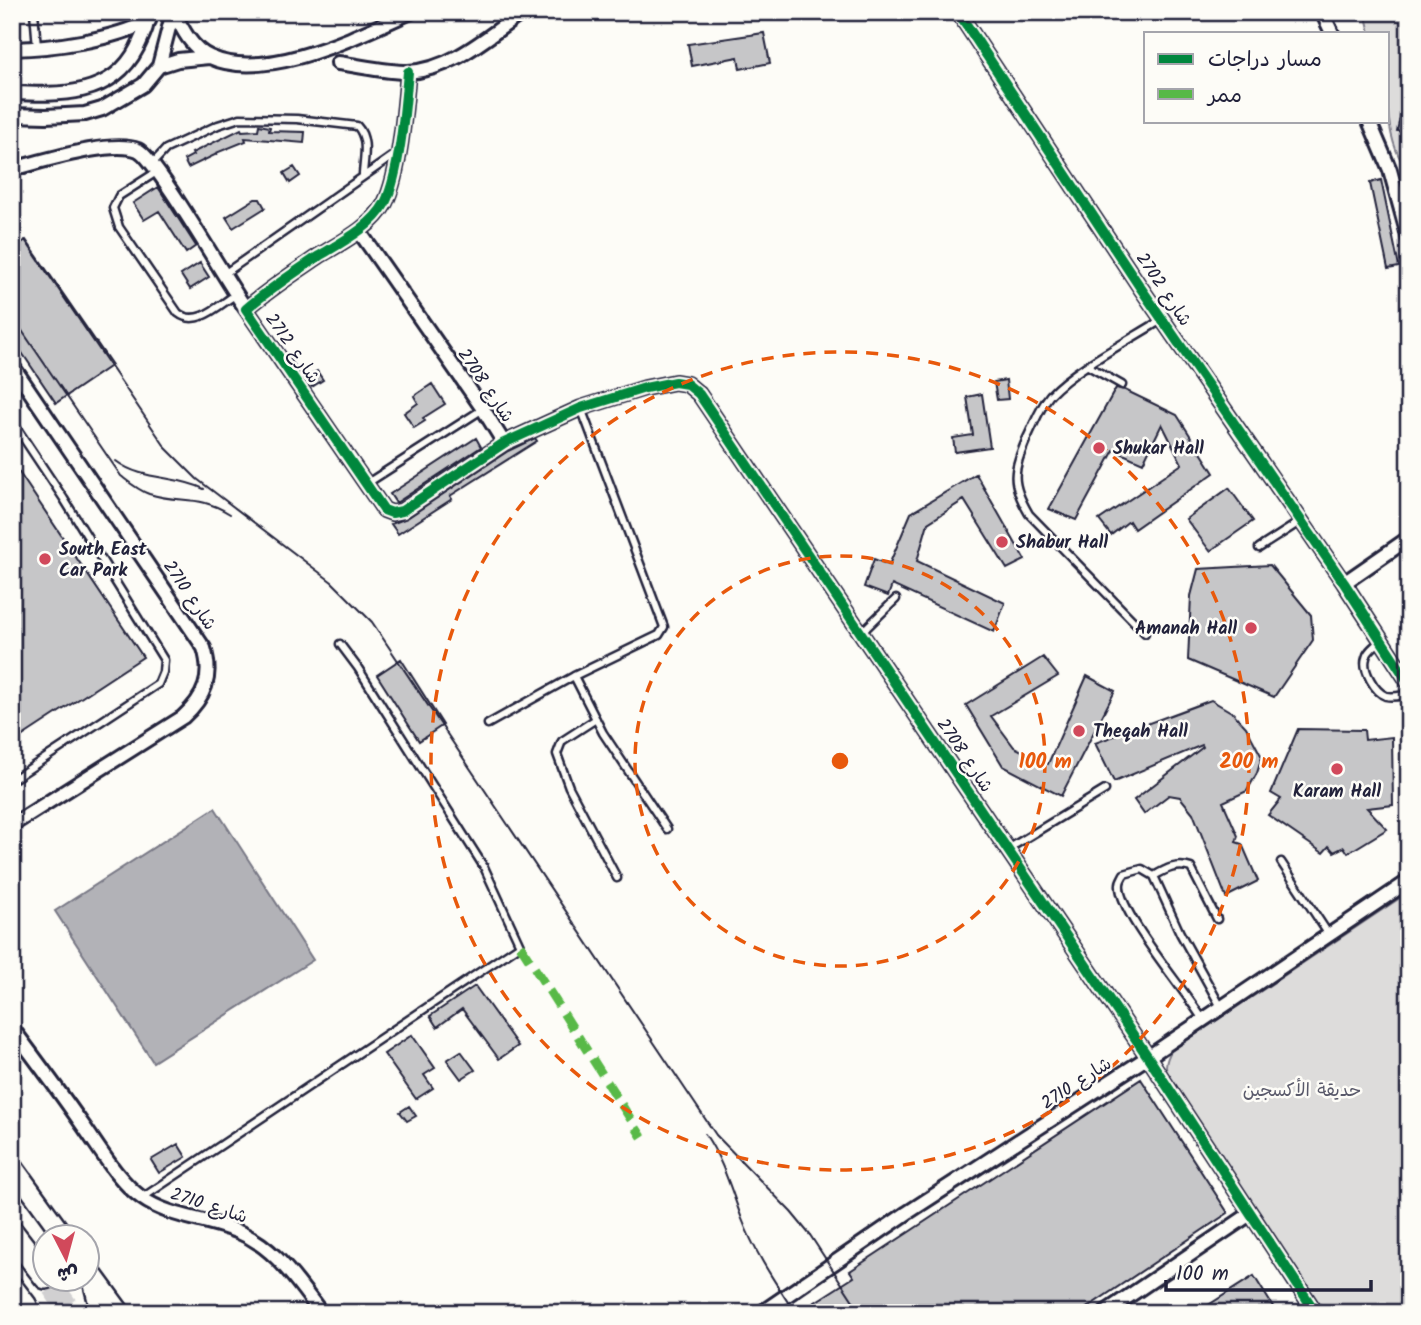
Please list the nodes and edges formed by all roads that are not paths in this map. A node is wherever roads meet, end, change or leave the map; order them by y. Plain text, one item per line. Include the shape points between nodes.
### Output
1 (34, 12) edge
2 (173, 12) edge
3 (214, 12) edge
4 (234, 12) edge
5 (411, 12) edge
6 (523, 12) edge
7 (958, 12) edge
8 (1322, 12) edge
9 (1330, 12) edge
10 (149, 17) edge
11 (1332, 32) edge
12 (1333, 32) edge
13 (37, 47) junction
14 (12, 49) edge
15 (209, 57) junction
16 (338, 63) dead end
17 (159, 66) junction
18 (408, 72) junction
19 (12, 93) edge
20 (12, 115) edge
21 (1369, 122) edge
22 (397, 153) junction
23 (155, 168) junction
24 (12, 169) edge
25 (363, 174) junction
26 (359, 231) junction
27 (1409, 239) edge
28 (222, 275) junction
29 (235, 295) junction
30 (246, 309) junction
31 (1163, 319) junction
32 (12, 365) edge
33 (1088, 366) junction
34 (1122, 385) dead end
35 (581, 408) junction
36 (483, 409) junction
37 (12, 421) edge
38 (504, 443) junction
39 (366, 484) junction
40 (1301, 521) junction
41 (1409, 538) edge
42 (1259, 548) dead end
43 (1344, 583) junction
44 (895, 599) dead end
45 (861, 633) junction
46 (1145, 633) dead end
47 (1380, 641) junction
48 (340, 644) dead end
49 (574, 676) junction
50 (1409, 683) edge
51 (1409, 694) edge
52 (596, 719) junction
53 (488, 724) dead end
54 (12, 780) edge
55 (1105, 790) dead end
56 (12, 825) edge
57 (667, 829) dead end
58 (1008, 849) junction
59 (1281, 862) dead end
60 (1154, 876) junction
61 (617, 878) dead end
62 (1409, 881) edge
63 (1217, 919) dead end
64 (1329, 935) junction
65 (1222, 1007) junction
66 (1203, 1020) junction
67 (12, 1028) edge
68 (1148, 1057) junction
69 (12, 1166) edge
70 (142, 1198) junction
71 (1250, 1214) junction
72 (55, 1224) edge
73 (12, 1233) edge
74 (32, 1260) edge
75 (102, 1288) edge
76 (96, 1294) edge
77 (120, 1312) edge
78 (97, 1313) edge
79 (321, 1313) edge
80 (761, 1313) edge
81 (1104, 1313) edge
82 (1316, 1313) edge

1 - 13 lane
2 - 15 street via 183,32
2 - 17 street
3 - 4 lane
5 - 15 street via 293,59 247,64
6 - 18 street via 451,61
7 - 31 street, شارع 2702
8 - 11 street
9 - 12 street
10 - 13 street via 132,30 106,37
10 - 19 street via 131,59 97,87 54,95
13 - 14 street
15 - 17 street
16 - 18 street
17 - 20 street via 143,85 102,109 85,114
18 - 22 street, شارع 2712
21 - 27 street via 1391,170
22 - 25 lane
22 - 26 street, شارع 2712 via 384,204
23 - 24 street via 139,150 112,147
23 - 25 lane via 166,149 229,121 253,117 357,126 365,142
23 - 28 street
23 - 29 lane via 119,196 113,208 119,227 185,318 193,320
25 - 28 lane
26 - 30 street, شارع 2712
26 - 36 street, شارع 2708
28 - 29 street
29 - 30 street
30 - 39 street, شارع 2712
31 - 33 lane
31 - 40 street, شارع 2702
32 - 56 street, شارع 2710 via 204,648 208,678 199,700 183,717
33 - 34 lane
33 - 46 lane via 1050,396 1014,476 1029,514
35 - 38 street, شارع 2708
35 - 45 street, شارع 2708 via 653,386 687,384 699,394
35 - 49 lane via 664,627 659,635
36 - 38 street, شارع 2708
36 - 39 lane
37 - 54 lane via 164,660 158,684
38 - 39 street, شارع 2712 via 397,513 384,510
40 - 42 lane
40 - 43 street, شارع 2702
41 - 43 street
43 - 47 street, شارع 2702
44 - 45 lane
45 - 58 street, شارع 2708
47 - 50 street, شارع 2702
47 - 51 lane via 1365,660 1373,683 1388,696
48 - 70 lane via 484,867 520,945
49 - 52 lane
49 - 53 lane
52 - 57 lane
52 - 61 lane via 562,741 556,754
55 - 58 lane
58 - 68 street, شارع 2708
59 - 64 lane
60 - 63 lane via 1179,866 1191,867
60 - 65 lane
60 - 66 lane via 1142,869 1124,874 1120,885 1124,904
62 - 64 street, شارع 2710
64 - 65 street, شارع 2710
65 - 66 street, شارع 2710
66 - 68 street, شارع 2710
67 - 70 street, شارع 2710 via 117,1174
68 - 71 street, شارع 2708
68 - 80 street, شارع 2710
69 - 72 main road
70 - 79 street, شارع 2710 via 188,1218 247,1235 269,1249
71 - 81 street
71 - 82 street, شارع 2708
73 - 74 highway
75 - 77 main road
76 - 78 main road

